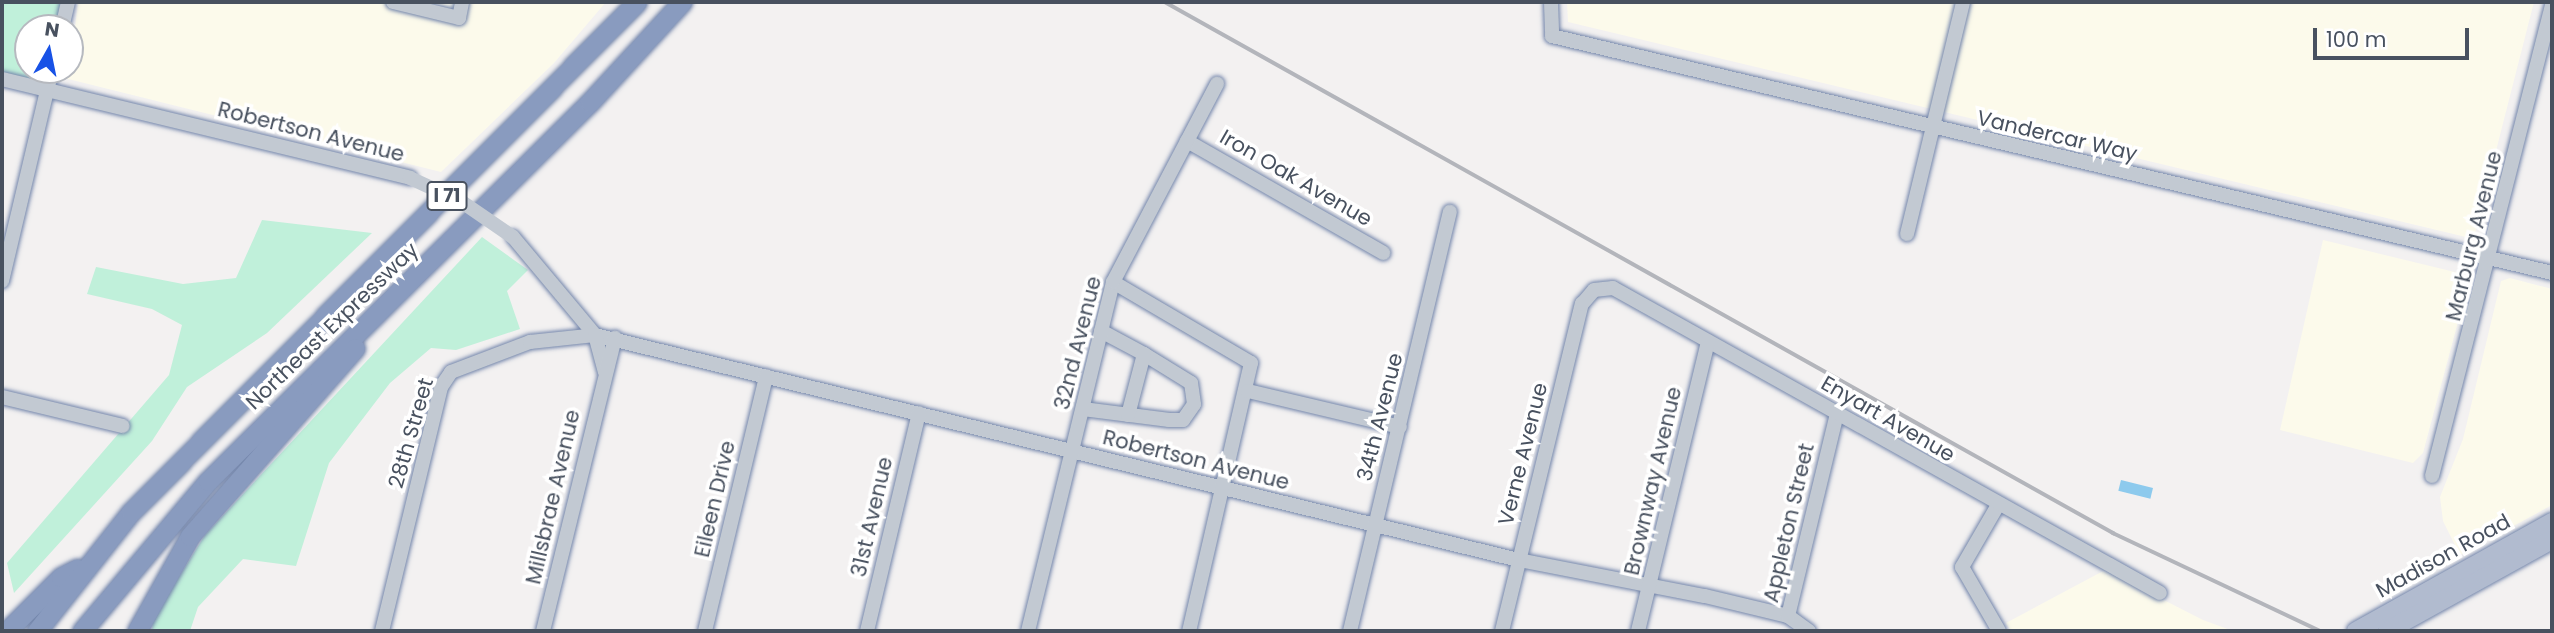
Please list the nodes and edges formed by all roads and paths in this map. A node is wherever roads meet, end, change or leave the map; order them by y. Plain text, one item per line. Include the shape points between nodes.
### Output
1 (393, 2) edge
2 (462, 2) edge
3 (637, 2) edge
4 (682, 2) edge
5 (1551, 2) edge
6 (1963, 2) edge
7 (2552, 4) edge
8 (2, 79) edge
9 (48, 84) edge
10 (1217, 84) dead end
11 (47, 90) junction
12 (1933, 128) junction
13 (1187, 141) junction
14 (1450, 212) dead end
15 (1907, 234) dead end
16 (6, 241) edge
17 (1383, 253) dead end
18 (2489, 261) junction
19 (2552, 273) edge
20 (2, 281) edge
21 (1113, 282) junction
22 (1594, 290) joint
23 (380, 312) junction
24 (1101, 331) junction
25 (596, 335) junction
26 (574, 337) joint
27 (615, 338) junction
28 (1708, 341) junction
29 (1144, 354) junction
30 (605, 372) junction
31 (766, 376) junction
32 (1248, 391) junction
33 (2, 397) edge
34 (1083, 409) junction
35 (919, 413) junction
36 (1837, 414) junction
37 (1128, 415) junction
38 (123, 426) dead end
39 (1400, 427) junction
40 (1073, 452) junction
41 (2432, 476) dead end
42 (1223, 488) junction
43 (1998, 505) junction
44 (2552, 522) edge
45 (1375, 526) junction
46 (2552, 540) edge
47 (1519, 560) junction
48 (84, 565) junction
49 (1649, 586) junction
50 (2160, 593) dead end
51 (1788, 616) junction
52 (7, 631) edge
53 (37, 631) edge
54 (82, 631) edge
55 (137, 631) edge
56 (382, 631) edge
57 (543, 631) edge
58 (705, 631) edge
59 (867, 631) edge
60 (1028, 631) edge
61 (1189, 631) edge
62 (1350, 631) edge
63 (1502, 631) edge
64 (1638, 631) edge
65 (1809, 631) edge
66 (1999, 631) edge
67 (2356, 631) edge
68 (2387, 631) edge

1 - 2 street via 459,18
3 - 48 highway, Northeast Expressway / I 71
4 - 23 highway, Northeast Expressway / I 71
5 - 12 street, Vandercar Way via 1552,36
6 - 12 street
7 - 18 street, Marburg Avenue
8 - 11 street, Robertson Avenue
9 - 11 street
10 - 13 street, 32nd Avenue
11 - 16 street
11 - 25 street, Robertson Avenue, bridge via 410,178 462,202 513,237
12 - 15 street
12 - 18 street, Vandercar Way
13 - 17 street, Iron Oak Avenue
13 - 21 street, 32nd Avenue
14 - 39 street, 34th Avenue
16 - 20 street
18 - 19 street, Vandercar Way
18 - 41 street, Marburg Avenue
21 - 24 street, 32nd Avenue
21 - 32 street via 1247,355
22 - 28 street, Enyart Avenue via 1613,288
22 - 47 street, Verne Avenue via 1582,304
23 - 54 highway, Northeast Expressway / I 71 via 208,481
23 - 55 highway via 332,381 190,536
24 - 29 street
24 - 34 street, 32nd Avenue
25 - 26 street, Robertson Avenue
25 - 27 street, Robertson Avenue
25 - 30 street, Millsbrae Avenue
26 - 56 street, 28th Street via 502,349 462,364 445,379
27 - 30 street, Millsbrae Avenue
27 - 31 street, Robertson Avenue
28 - 36 street, Enyart Avenue
28 - 49 street, Brownway Avenue
29 - 37 street
29 - 37 street via 1186,377 1194,404 1183,420
30 - 57 street, Millsbrae Avenue
31 - 35 street, Robertson Avenue
31 - 58 street, Eileen Drive
32 - 39 street
32 - 42 street
33 - 38 street
34 - 37 street
34 - 40 street, 32nd Avenue
35 - 40 street, Robertson Avenue
35 - 59 street, 31st Avenue
36 - 43 street, Enyart Avenue
36 - 51 street, Appleton Street
39 - 45 street, 34th Avenue
40 - 42 street, Robertson Avenue
40 - 60 street, 32nd Avenue
42 - 45 street, Robertson Avenue
42 - 61 street
43 - 50 street, Enyart Avenue
43 - 66 street via 1962,567
44 - 67 main road, Madison Road
45 - 47 street, Robertson Avenue
45 - 62 street, 34th Avenue
46 - 68 main road, Madison Road
47 - 49 street, Robertson Avenue
47 - 63 street, Verne Avenue
48 - 52 highway via 61,577
48 - 53 highway, Northeast Expressway / I 71
49 - 51 street, Robertson Avenue
49 - 64 street, Brownway Avenue
51 - 65 street, Appleton Street

